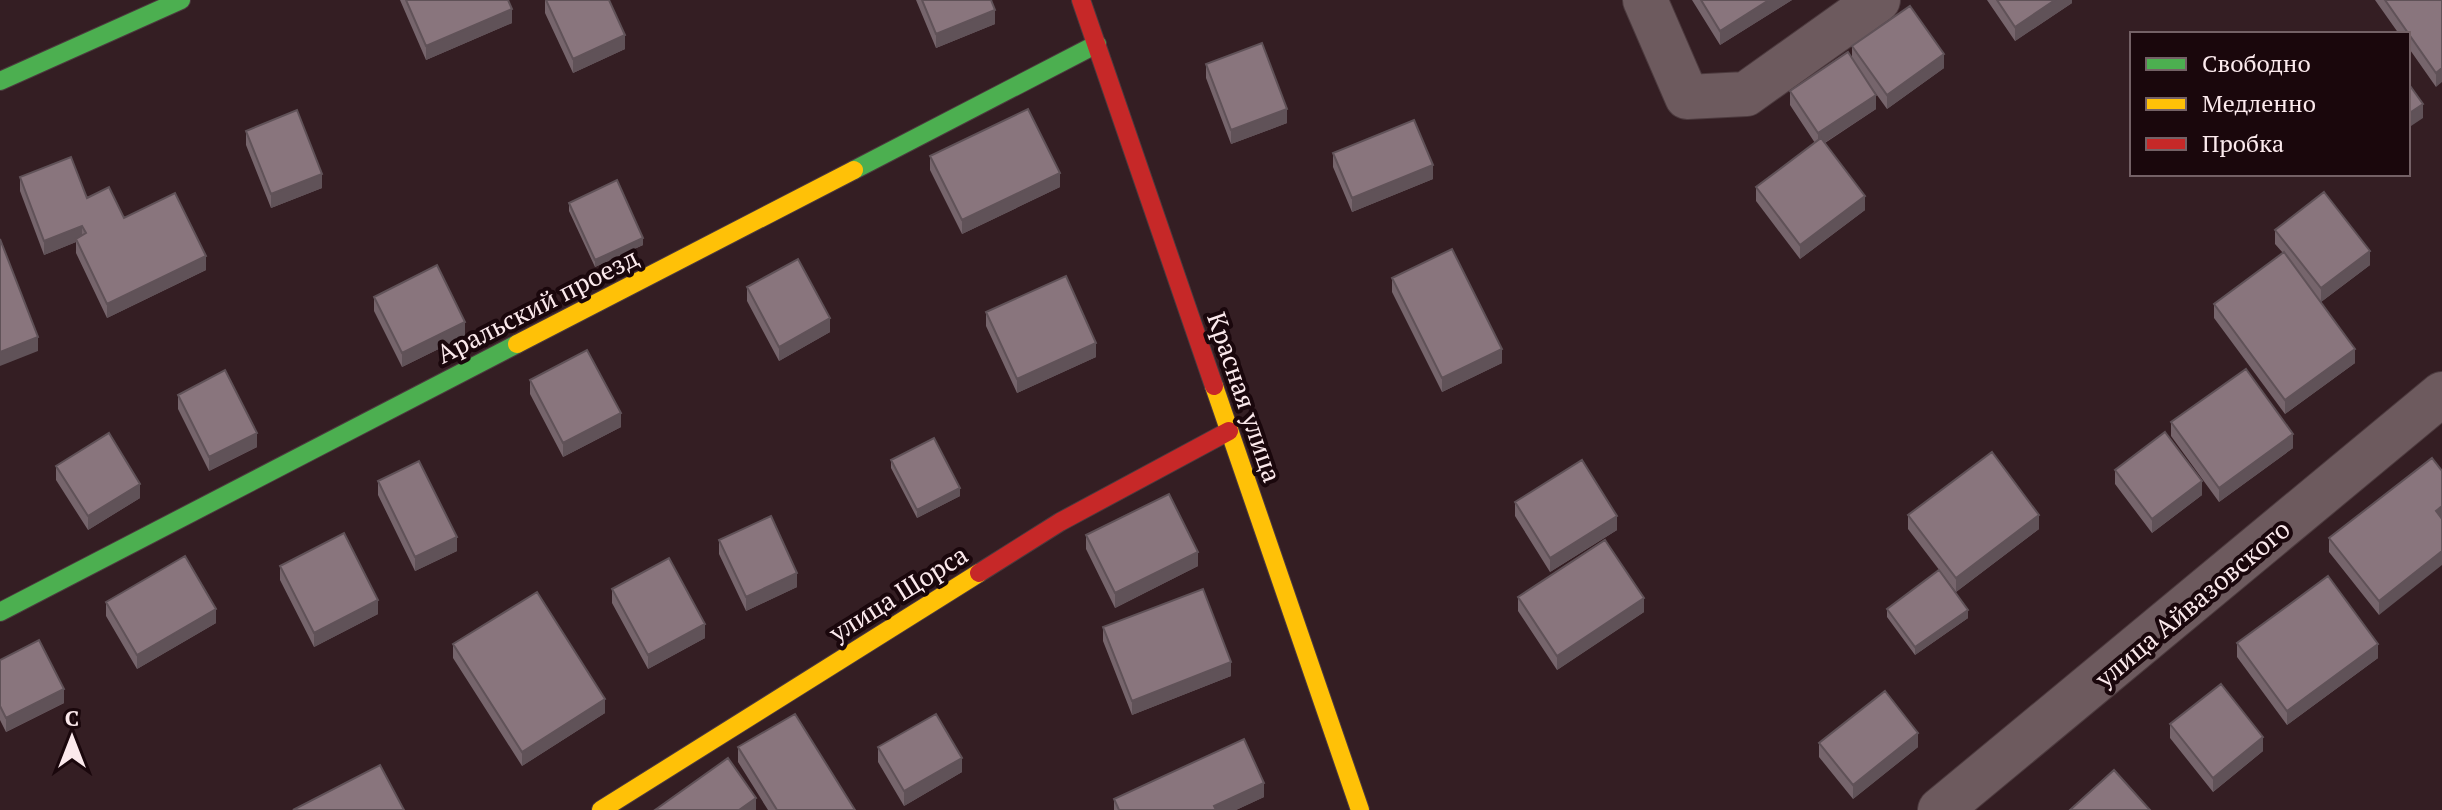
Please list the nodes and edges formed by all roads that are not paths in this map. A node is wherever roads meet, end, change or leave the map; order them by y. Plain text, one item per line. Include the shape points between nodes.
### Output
1 (181, 0) edge
2 (1081, 0) edge
3 (1645, 0) edge
4 (1878, 0) edge
5 (1097, 44) junction
6 (0, 81) edge
7 (2442, 394) edge
8 (1229, 431) junction
9 (0, 612) edge
10 (601, 810) edge
11 (1360, 810) edge
12 (1940, 810) edge

1 - 6 street
2 - 5 street, Красная улица
3 - 4 street via 1687,97 1746,94
5 - 8 street, Красная улица
5 - 9 street, Аральский проезд
7 - 12 street, улица Айвазовского
8 - 10 street, улица Щорса via 1060,522
8 - 11 street, Красная улица

